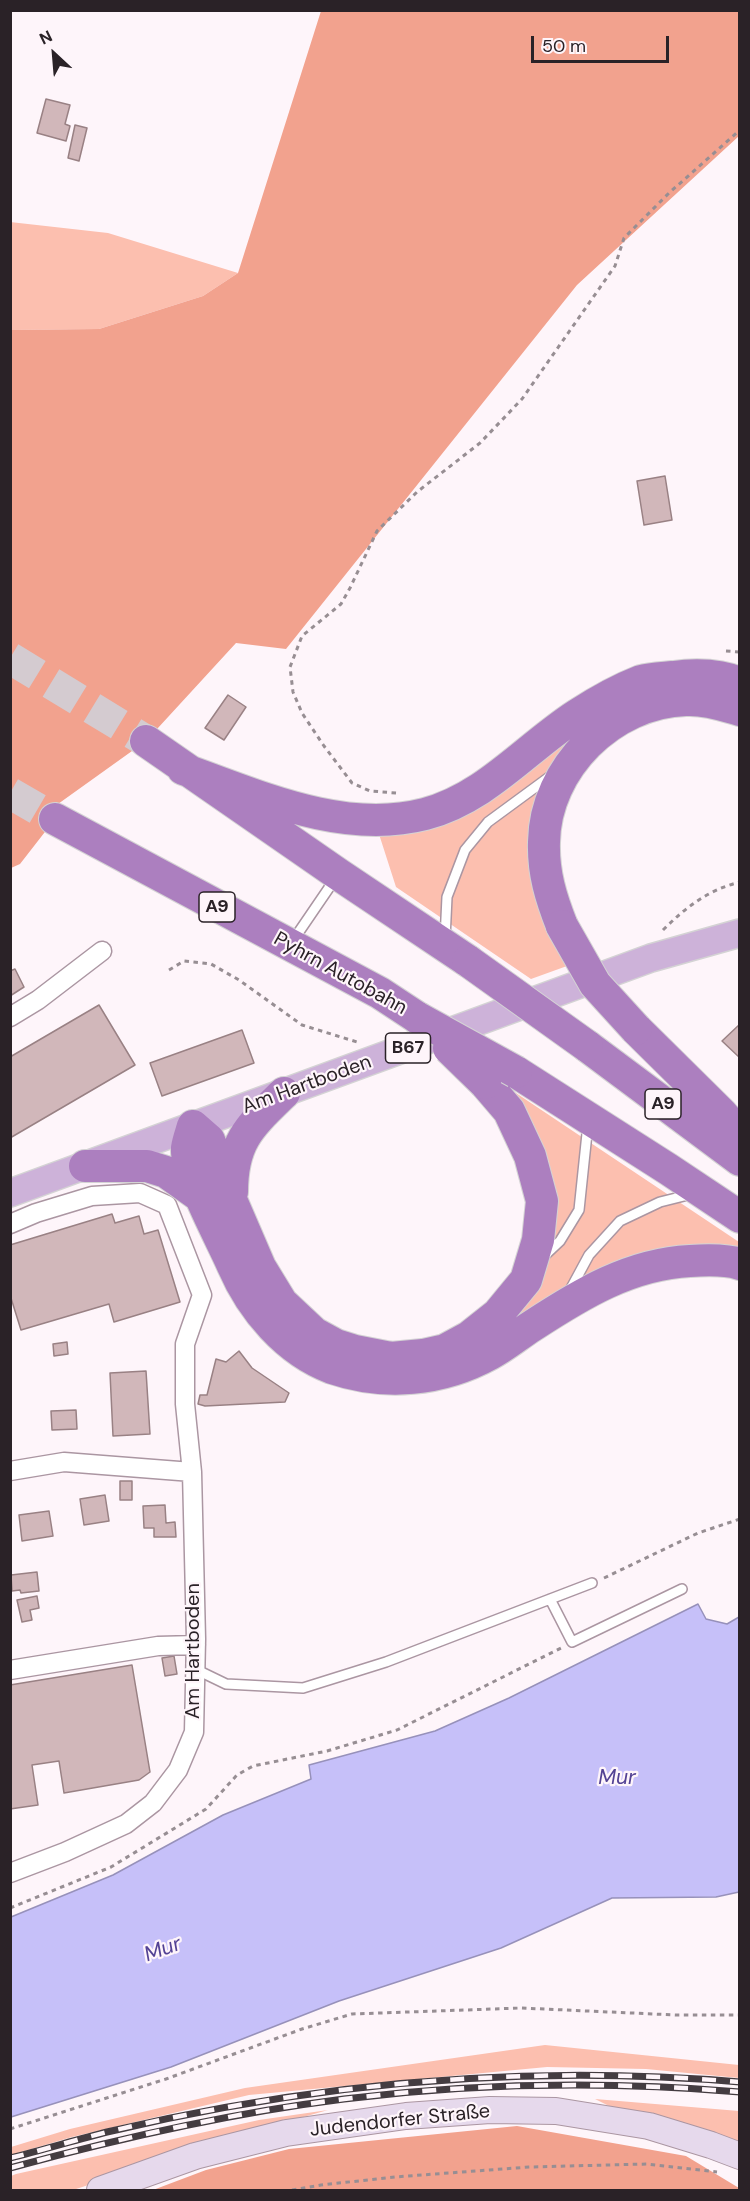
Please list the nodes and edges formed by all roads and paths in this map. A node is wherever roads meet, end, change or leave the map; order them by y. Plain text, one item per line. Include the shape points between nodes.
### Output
1 (740, 130) edge
2 (717, 651) dead end
3 (740, 652) edge
4 (740, 683) edge
5 (740, 710) edge
6 (146, 741) tunnel mouth
7 (572, 762) junction
8 (183, 768) junction
9 (402, 793) dead end
10 (55, 819) tunnel mouth
11 (338, 874) junction
12 (740, 882) edge
13 (674, 919) dead end
14 (740, 933) edge
15 (290, 944) junction
16 (102, 951) dead end
17 (456, 953) junction
18 (169, 970) dead end
19 (10, 1017) edge
20 (418, 1018) junction
21 (360, 1043) dead end
22 (284, 1093) junction
23 (588, 1118) junction
24 (193, 1126) junction
25 (740, 1135) edge
26 (740, 1160) edge
27 (85, 1166) junction
28 (701, 1191) junction
29 (10, 1193) edge
30 (201, 1197) junction
31 (232, 1202) junction
32 (740, 1217) edge
33 (10, 1224) edge
34 (740, 1264) edge
35 (529, 1270) junction
36 (560, 1307) junction
37 (10, 1471) edge
38 (192, 1472) junction
39 (740, 1519) edge
40 (592, 1583) joint
41 (682, 1589) dead end
42 (550, 1599) junction
43 (572, 1641) junction
44 (196, 1645) junction
45 (195, 1669) junction
46 (10, 1670) edge
47 (10, 1873) edge
48 (10, 1908) edge
49 (740, 2015) edge
50 (10, 2130) edge
51 (734, 2165) edge
52 (100, 2190) edge
53 (292, 2190) edge

1 - 9 path via 624,238 615,266 522,399 480,443 417,492 377,531 340,604 302,636 290,667 292,692 302,713 352,783 370,791
2 - 3 path
4 - 8 highway via 709,675 643,681 575,716 485,786 457,802 425,814 386,820 344,819 265,798
5 - 7 highway via 686,700 644,707 603,729
6 - 8 highway, A9
7 - 17 lane via 488,822 465,850 447,897
7 - 25 highway, bridge via 550,803 543,842 548,889 562,926 595,984
8 - 11 highway, A9
10 - 15 highway, Pyhrn Autobahn / A9
11 - 15 lane
11 - 17 highway, A9
12 - 13 path via 701,897
14 - 22 main road, Am Hartboden / B67 via 651,958
15 - 20 highway, Pyhrn Autobahn / A9
16 - 19 street
17 - 26 highway, A9, bridge
18 - 21 path via 184,961 211,964 302,1025
20 - 23 highway, Pyhrn Autobahn / A9, bridge via 516,1072
20 - 35 highway, bridge via 510,1111 530,1156 542,1201 538,1240
22 - 24 main road, Am Hartboden / B67
22 - 31 highway via 248,1130 235,1155
23 - 28 highway, Pyhrn Autobahn / A9
23 - 35 lane via 579,1210 560,1241
24 - 27 main road, Am Hartboden / B67
24 - 30 highway via 187,1149
24 - 31 highway via 209,1140
27 - 29 main road, Am Hartboden / B67
27 - 30 highway via 147,1166 166,1172
28 - 32 highway, Pyhrn Autobahn / A9
28 - 36 lane via 660,1202 620,1221 589,1255
30 - 36 highway via 239,1280 265,1320 298,1349 349,1374 406,1380 464,1366 491,1354
31 - 35 highway via 260,1267 282,1303 315,1332 355,1351 391,1358 445,1350 498,1314 526,1280
33 - 38 street, Am Hartboden via 92,1196 140,1193 167,1205 202,1295 185,1344 185,1404
34 - 36 highway via 666,1262 609,1280
37 - 38 street via 64,1462
38 - 44 street, Am Hartboden
39 - 40 path via 698,1533
40 - 42 lane
41 - 43 lane
42 - 43 lane
42 - 45 lane via 386,1662 303,1688 226,1684
43 - 48 path via 397,1730 327,1751 253,1766 237,1775 206,1809 111,1867
44 - 45 street, Am Hartboden
44 - 46 street via 158,1646
45 - 47 street, Am Hartboden via 194,1732 178,1770 153,1803 126,1824
49 - 50 path via 521,2008 352,2014
51 - 52 main road, Judendorfer Straße via 711,2145 649,2126 556,2111 490,2110 406,2116 286,2133 195,2156
51 - 53 path via 529,2167

